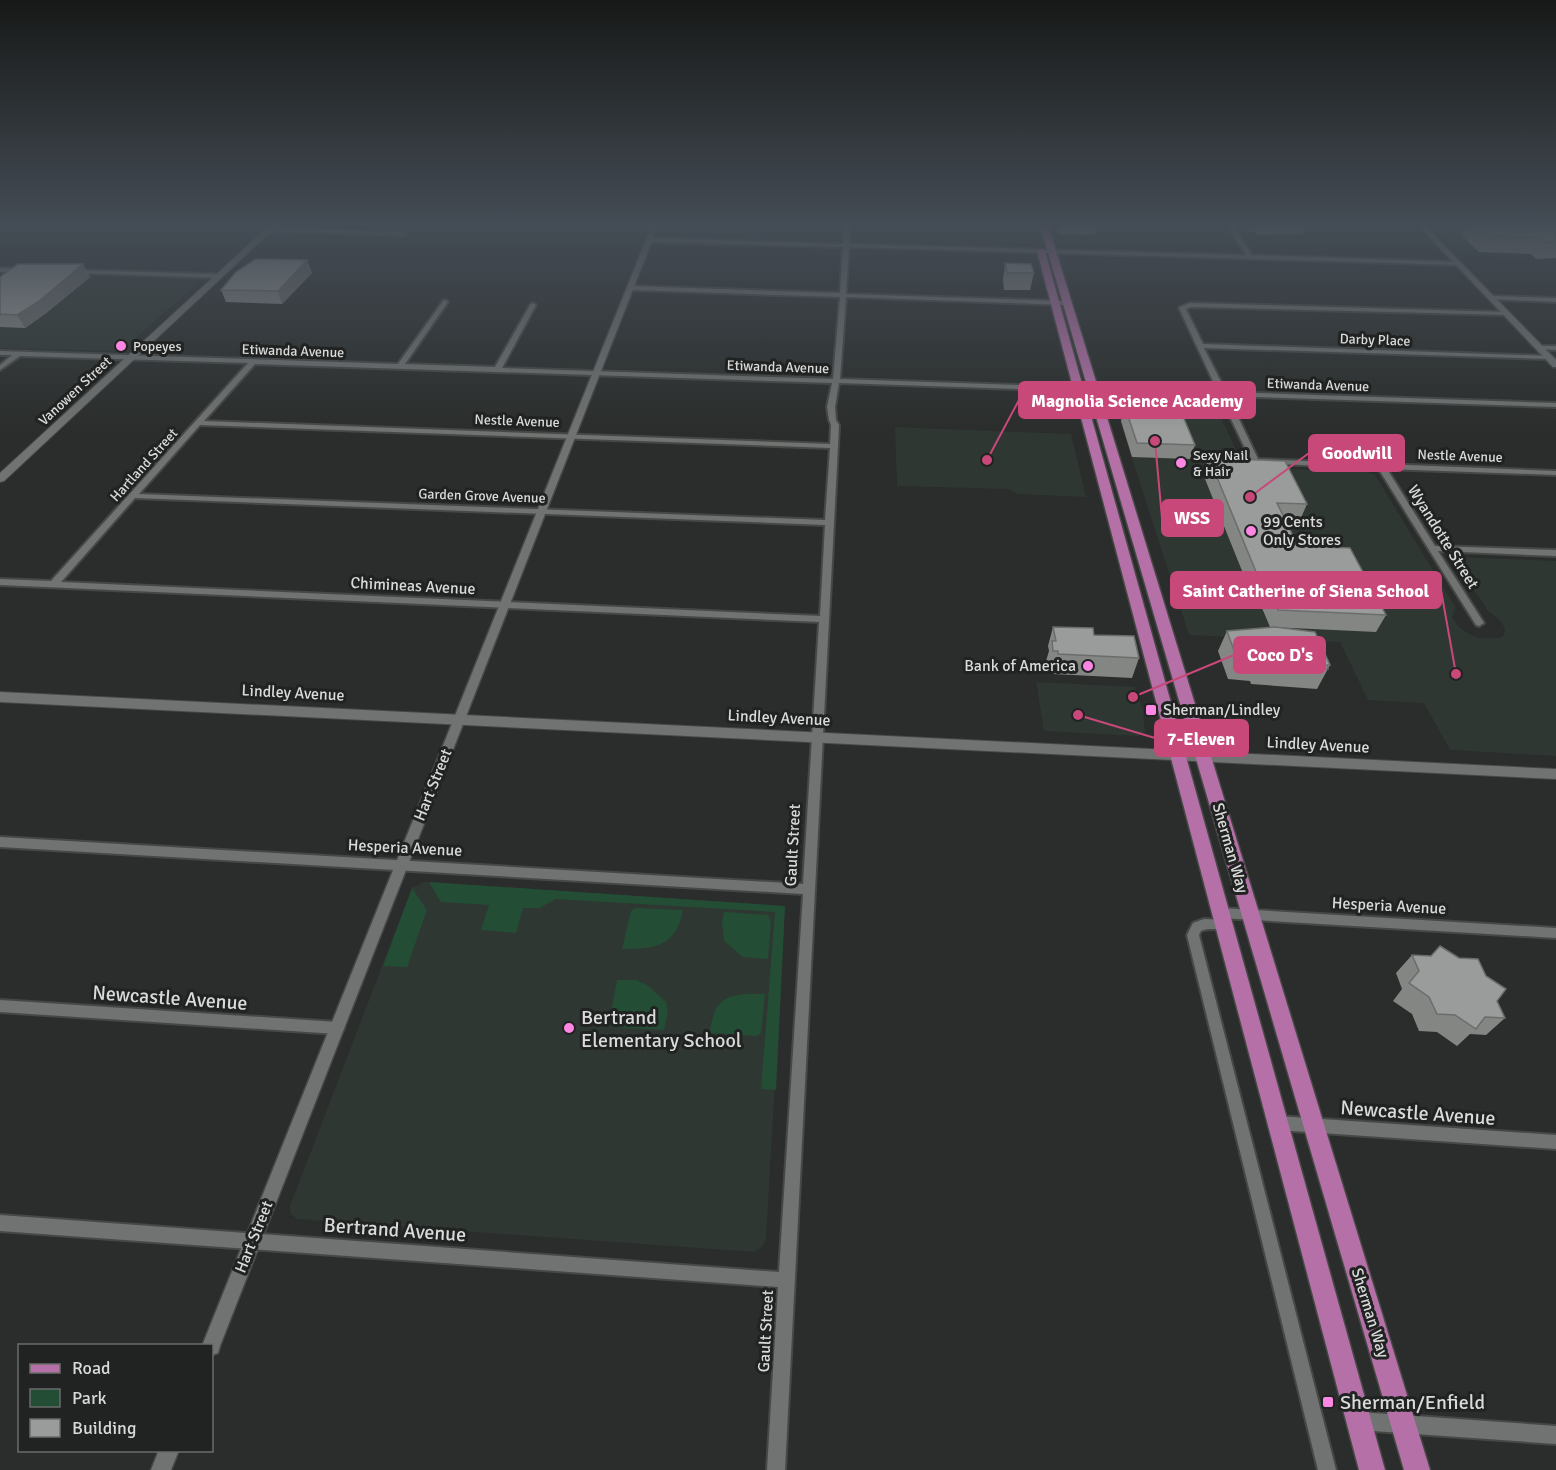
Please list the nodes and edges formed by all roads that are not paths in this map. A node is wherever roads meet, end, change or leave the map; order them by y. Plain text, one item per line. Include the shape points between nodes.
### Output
1 (200, 294) edge
2 (629, 294) edge
3 (829, 294) edge
4 (843, 294) junction
5 (1053, 294) edge
6 (1064, 294) edge
7 (1487, 294) edge
8 (1491, 298) junction
9 (1556, 300) edge
10 (1055, 301) junction
11 (445, 302) dead end
12 (1067, 303) junction
13 (533, 305) dead end
14 (1507, 314) junction
15 (1201, 346) junction
16 (1540, 348) junction
17 (1556, 348) edge
18 (0, 353) edge
19 (18, 354) junction
20 (1549, 357) junction
21 (131, 358) junction
22 (253, 362) junction
23 (1556, 365) edge
24 (400, 367) junction
25 (0, 368) edge
26 (497, 370) junction
27 (597, 374) junction
28 (836, 381) junction
29 (1086, 390) junction
30 (1224, 394) junction
31 (1556, 405) edge
32 (199, 423) junction
33 (571, 436) junction
34 (834, 446) junction
35 (1381, 466) junction
36 (1556, 473) edge
37 (0, 479) edge
38 (134, 496) junction
39 (542, 512) junction
40 (830, 524) junction
41 (1432, 548) junction
42 (1556, 553) edge
43 (0, 582) edge
44 (53, 585) junction
45 (505, 605) junction
46 (824, 619) junction
47 (1479, 623) dead end
48 (0, 697) edge
49 (460, 719) junction
50 (817, 737) junction
51 (1179, 756) junction
52 (1203, 757) junction
53 (1556, 774) edge
54 (0, 842) edge
55 (402, 864) junction
56 (808, 888) junction
57 (1249, 915) junction
58 (1222, 919) junction
59 (1556, 933) edge
60 (0, 1006) edge
61 (337, 1028) junction
62 (1278, 1123) junction
63 (1314, 1126) junction
64 (1556, 1142) edge
65 (0, 1223) edge
66 (252, 1241) junction
67 (786, 1280) junction
68 (212, 1344) edge
69 (1359, 1420) junction
70 (1403, 1424) junction
71 (1556, 1435) edge
72 (168, 1452) edge
73 (161, 1470) edge
74 (776, 1470) edge
75 (1327, 1470) edge
76 (1372, 1470) edge
77 (1417, 1470) edge

1 - 21 main road, Vanowen Street
2 - 27 street, Hart Street
3 - 4 street
4 - 10 street
4 - 28 street, Gault Street
5 - 10 main road, Sherman Way
6 - 12 main road, Sherman Way
7 - 8 street
8 - 9 street
8 - 14 street
10 - 12 street
10 - 29 main road, Sherman Way
11 - 24 street
12 - 29 main road, Sherman Way
13 - 26 street
14 - 15 street via 1183,306
14 - 16 street
15 - 20 street, Darby Place
15 - 30 street
16 - 17 street
16 - 20 street
18 - 19 street, Etiwanda Avenue
19 - 21 street, Etiwanda Avenue
19 - 25 street
20 - 23 street
21 - 22 street, Etiwanda Avenue
21 - 37 main road, Vanowen Street
22 - 24 street, Etiwanda Avenue
22 - 32 street, Hartland Street
24 - 26 street, Etiwanda Avenue
26 - 27 street, Etiwanda Avenue
27 - 28 street, Etiwanda Avenue
27 - 33 street, Hart Street
28 - 29 street, Etiwanda Avenue
28 - 34 street, Gault Street via 831,420 835,425
29 - 30 street, Etiwanda Avenue
29 - 51 main road, Sherman Way
29 - 52 main road, Sherman Way
30 - 31 street, Etiwanda Avenue
30 - 35 street, Nestle Avenue via 1256,460
32 - 33 street, Nestle Avenue
32 - 38 street, Hartland Street
33 - 34 street, Nestle Avenue
33 - 39 street, Hart Street
34 - 40 street, Gault Street
35 - 36 street, Nestle Avenue
35 - 41 street, Wyandotte Street
38 - 39 street, Garden Grove Avenue
38 - 44 street, Hartland Street
39 - 40 street, Garden Grove Avenue
39 - 45 street, Hart Street
40 - 46 street, Gault Street
41 - 42 street
41 - 47 street, Wyandotte Street
43 - 44 street, Chimineas Avenue
44 - 45 street, Chimineas Avenue
45 - 46 street, Chimineas Avenue
45 - 49 street, Hart Street
46 - 50 street, Gault Street
48 - 49 main road, Lindley Avenue
49 - 50 main road, Lindley Avenue
49 - 55 street, Hart Street
50 - 51 main road, Lindley Avenue
50 - 56 street, Gault Street
51 - 52 main road, Lindley Avenue
51 - 58 main road, Sherman Way
52 - 53 main road, Lindley Avenue
52 - 57 main road, Sherman Way
54 - 55 street, Hesperia Avenue
55 - 56 street, Hesperia Avenue
55 - 61 street, Hart Street
56 - 67 street, Gault Street
57 - 58 street, Hesperia Avenue
57 - 59 street, Hesperia Avenue
57 - 63 main road, Sherman Way
58 - 62 main road, Sherman Way
58 - 75 street via 1197,927 1194,935
60 - 61 street, Newcastle Avenue
61 - 66 street, Hart Street
62 - 63 street, Newcastle Avenue
62 - 69 main road, Sherman Way
63 - 64 street, Newcastle Avenue
63 - 70 main road, Sherman Way
65 - 66 street, Bertrand Avenue
66 - 67 street, Bertrand Avenue
66 - 68 street, Hart Street
67 - 74 street, Gault Street
69 - 70 street
69 - 76 main road, Sherman Way
70 - 71 street
70 - 77 main road, Sherman Way
72 - 73 street

